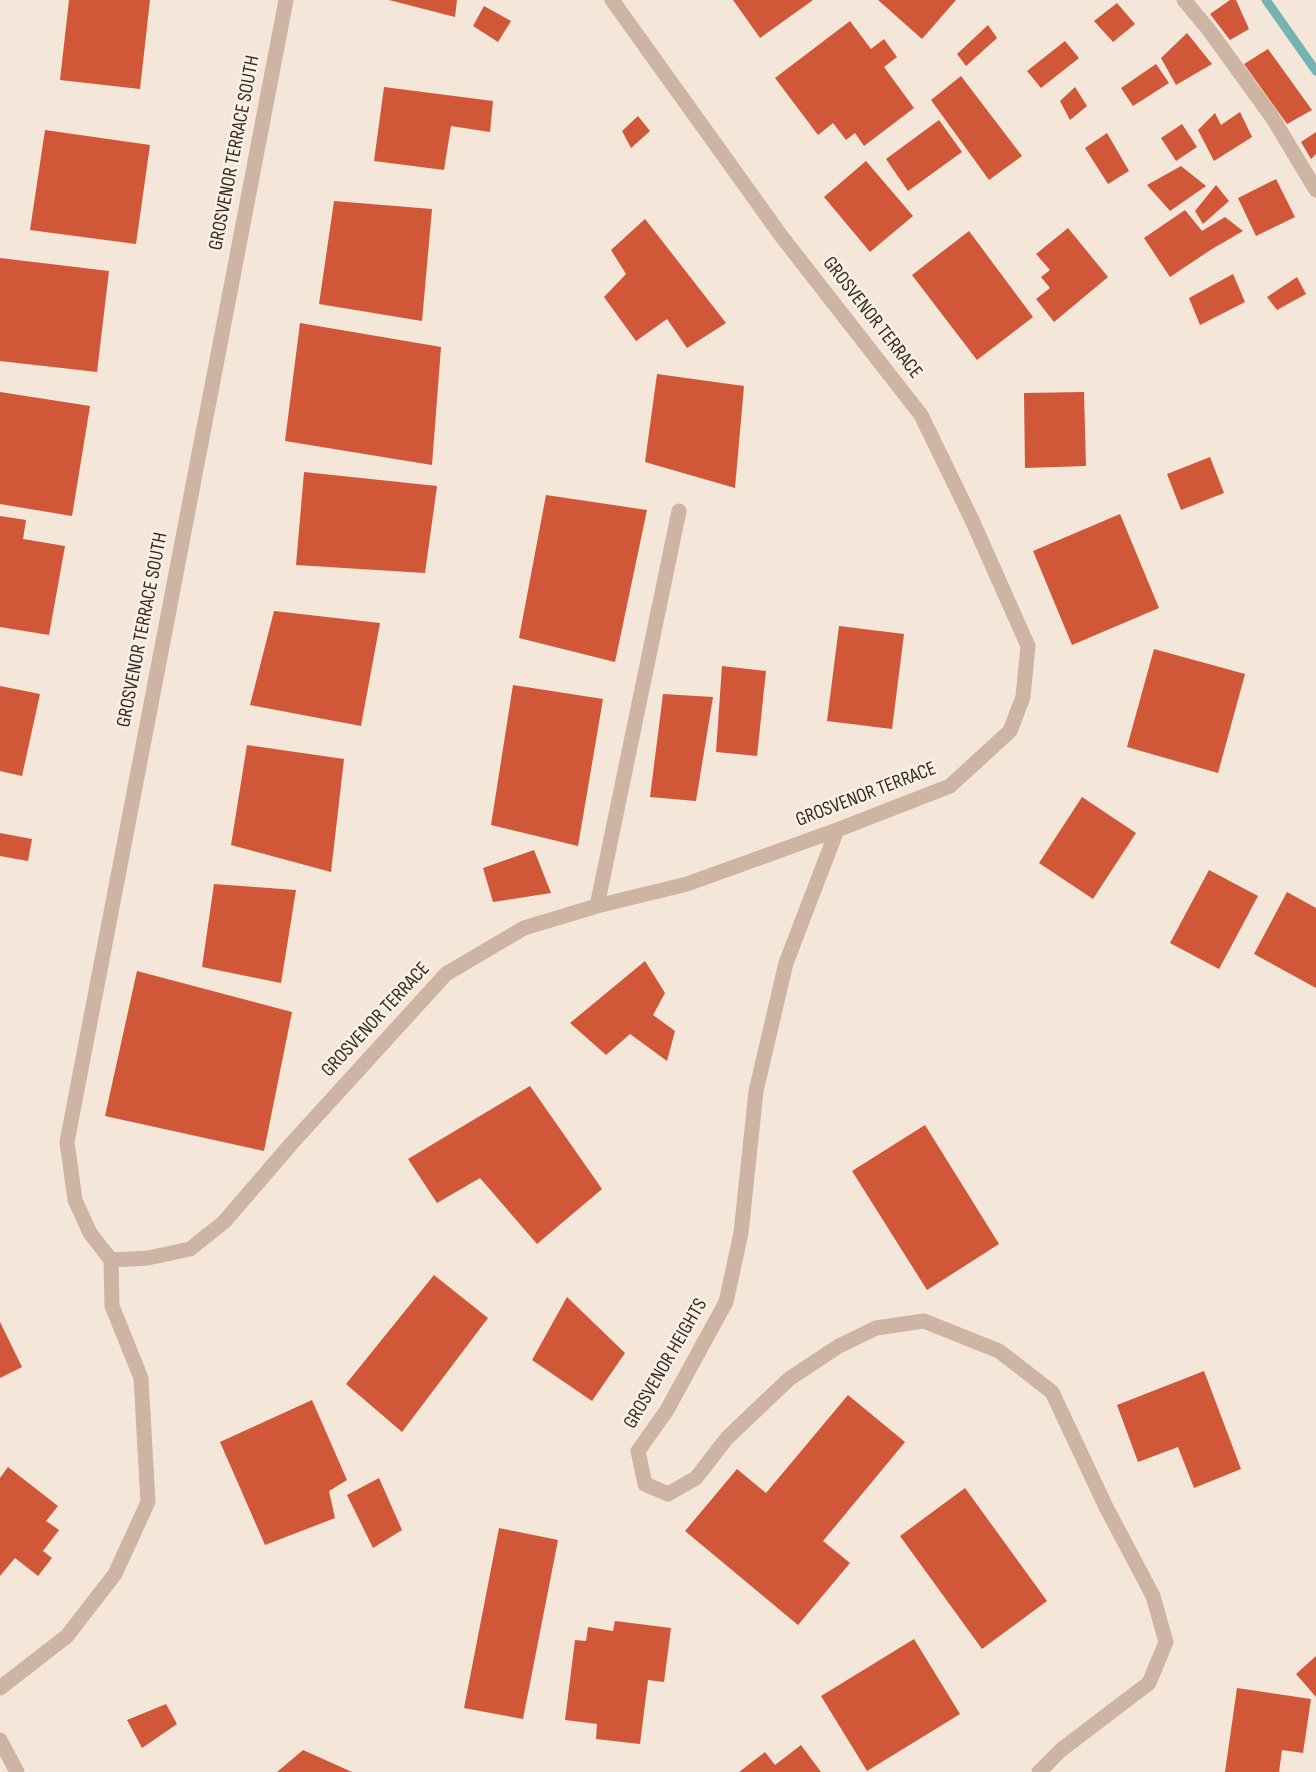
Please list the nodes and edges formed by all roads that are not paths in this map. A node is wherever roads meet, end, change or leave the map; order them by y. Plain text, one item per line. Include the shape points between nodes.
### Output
1 (286, 0) edge
2 (612, 0) edge
3 (1184, 0) edge
4 (1316, 190) edge
5 (678, 511) dead end
6 (837, 830) junction
7 (597, 906) junction
8 (111, 1260) junction
9 (0, 1688) edge
10 (0, 1740) edge
11 (17, 1772) edge
12 (1039, 1772) edge

1 - 8 street, GROSVENOR TERRACE SOUTH via 67,1142 75,1200 90,1233
2 - 6 street, GROSVENOR TERRACE via 782,237 921,415 1028,646 1023,697 1010,731 950,786
3 - 4 street via 1272,117
5 - 7 street
6 - 7 street, GROSVENOR TERRACE via 687,884
6 - 12 street, GROSVENOR HEIGHTS via 786,963 772,1021 756,1091 741,1233 726,1302 667,1410 638,1451 645,1484 668,1494 696,1478 727,1438 789,1379 876,1329 924,1321 999,1351 1052,1392 1153,1596 1166,1642 1149,1683 1061,1750
7 - 8 street, GROSVENOR TERRACE via 524,928 446,974 224,1222 190,1249 148,1258
8 - 9 street via 112,1306 141,1378 147,1502 115,1574 67,1636
10 - 11 street

